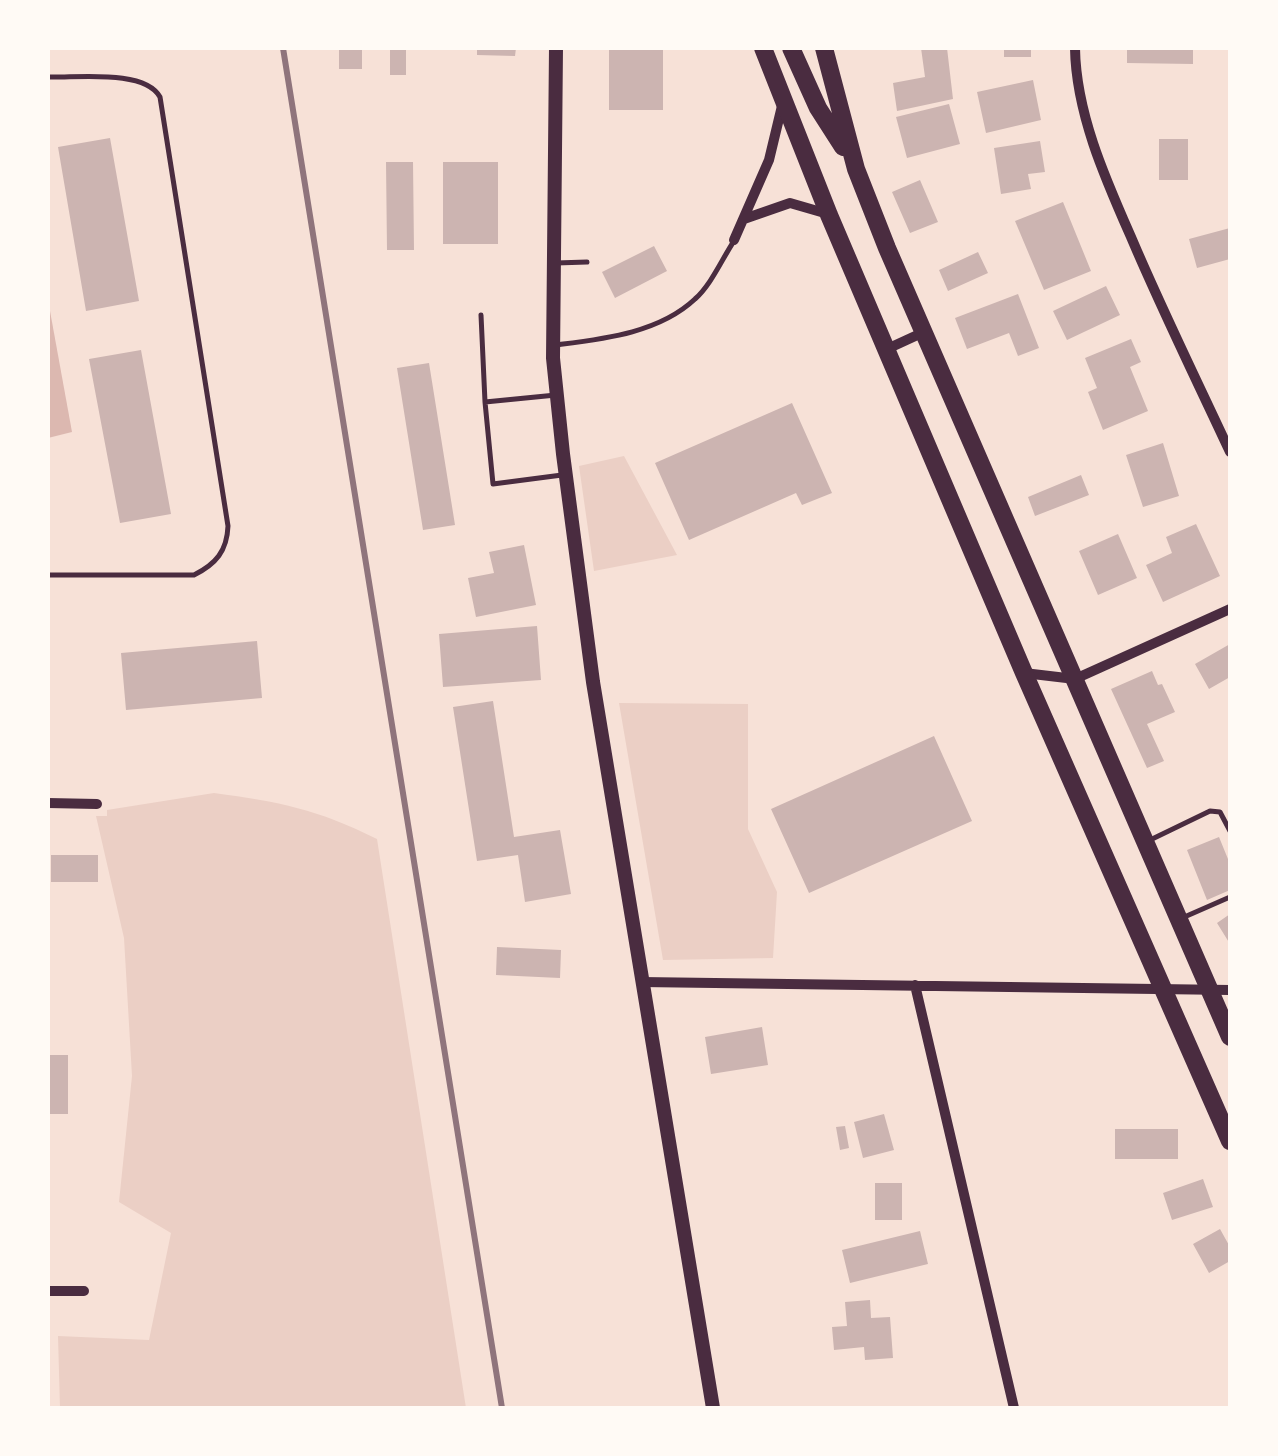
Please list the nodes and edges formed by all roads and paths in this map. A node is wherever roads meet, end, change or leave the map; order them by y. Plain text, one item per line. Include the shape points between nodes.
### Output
1 (556, 48) edge
2 (763, 48) edge
3 (791, 48) edge
4 (824, 48) edge
5 (1075, 48) edge
6 (48, 77) edge
7 (782, 100) junction
8 (856, 168) junction
9 (829, 214) junction
10 (744, 219) junction
11 (734, 240) joint
12 (587, 262) dead end
13 (553, 264) junction
14 (481, 315) dead end
15 (924, 332) junction
16 (553, 345) junction
17 (887, 349) junction
18 (557, 394) junction
19 (485, 402) junction
20 (1230, 452) edge
21 (566, 474) junction
22 (48, 575) edge
23 (1230, 608) edge
24 (1024, 673) junction
25 (1075, 679) junction
26 (48, 803) edge
27 (97, 804) dead end
28 (1230, 831) edge
29 (1146, 842) junction
30 (1230, 897) edge
31 (1180, 920) junction
32 (641, 982) junction
33 (915, 986) junction
34 (1164, 987) junction
35 (1210, 989) junction
36 (1230, 990) edge
37 (1230, 1037) edge
38 (1230, 1141) edge
39 (48, 1291) edge
40 (84, 1291) dead end
41 (714, 1408) edge
42 (1014, 1408) edge

1 - 13 street
2 - 7 main road
3 - 8 main road
4 - 8 main road
5 - 20 street via 1089,127 1109,187
6 - 22 lane via 135,79 160,97 228,526 225,548 194,574
7 - 9 main road
7 - 10 street via 777,137
8 - 15 main road
9 - 10 street via 790,203
9 - 17 main road
10 - 11 street
11 - 16 lane via 696,299 662,320 612,338
12 - 13 lane
13 - 16 street
14 - 19 lane
15 - 17 street
15 - 25 main road
16 - 18 street
17 - 24 main road
18 - 19 lane
18 - 21 street
19 - 21 lane via 493,484
21 - 32 street
23 - 25 street
24 - 25 street
24 - 34 main road
25 - 29 main road
26 - 27 street
28 - 29 lane via 1220,812 1210,811
29 - 31 main road
30 - 31 lane
31 - 35 main road
32 - 33 street
32 - 41 street
33 - 34 street
33 - 42 street
34 - 35 street
34 - 38 main road
35 - 36 street
35 - 37 main road
39 - 40 street

